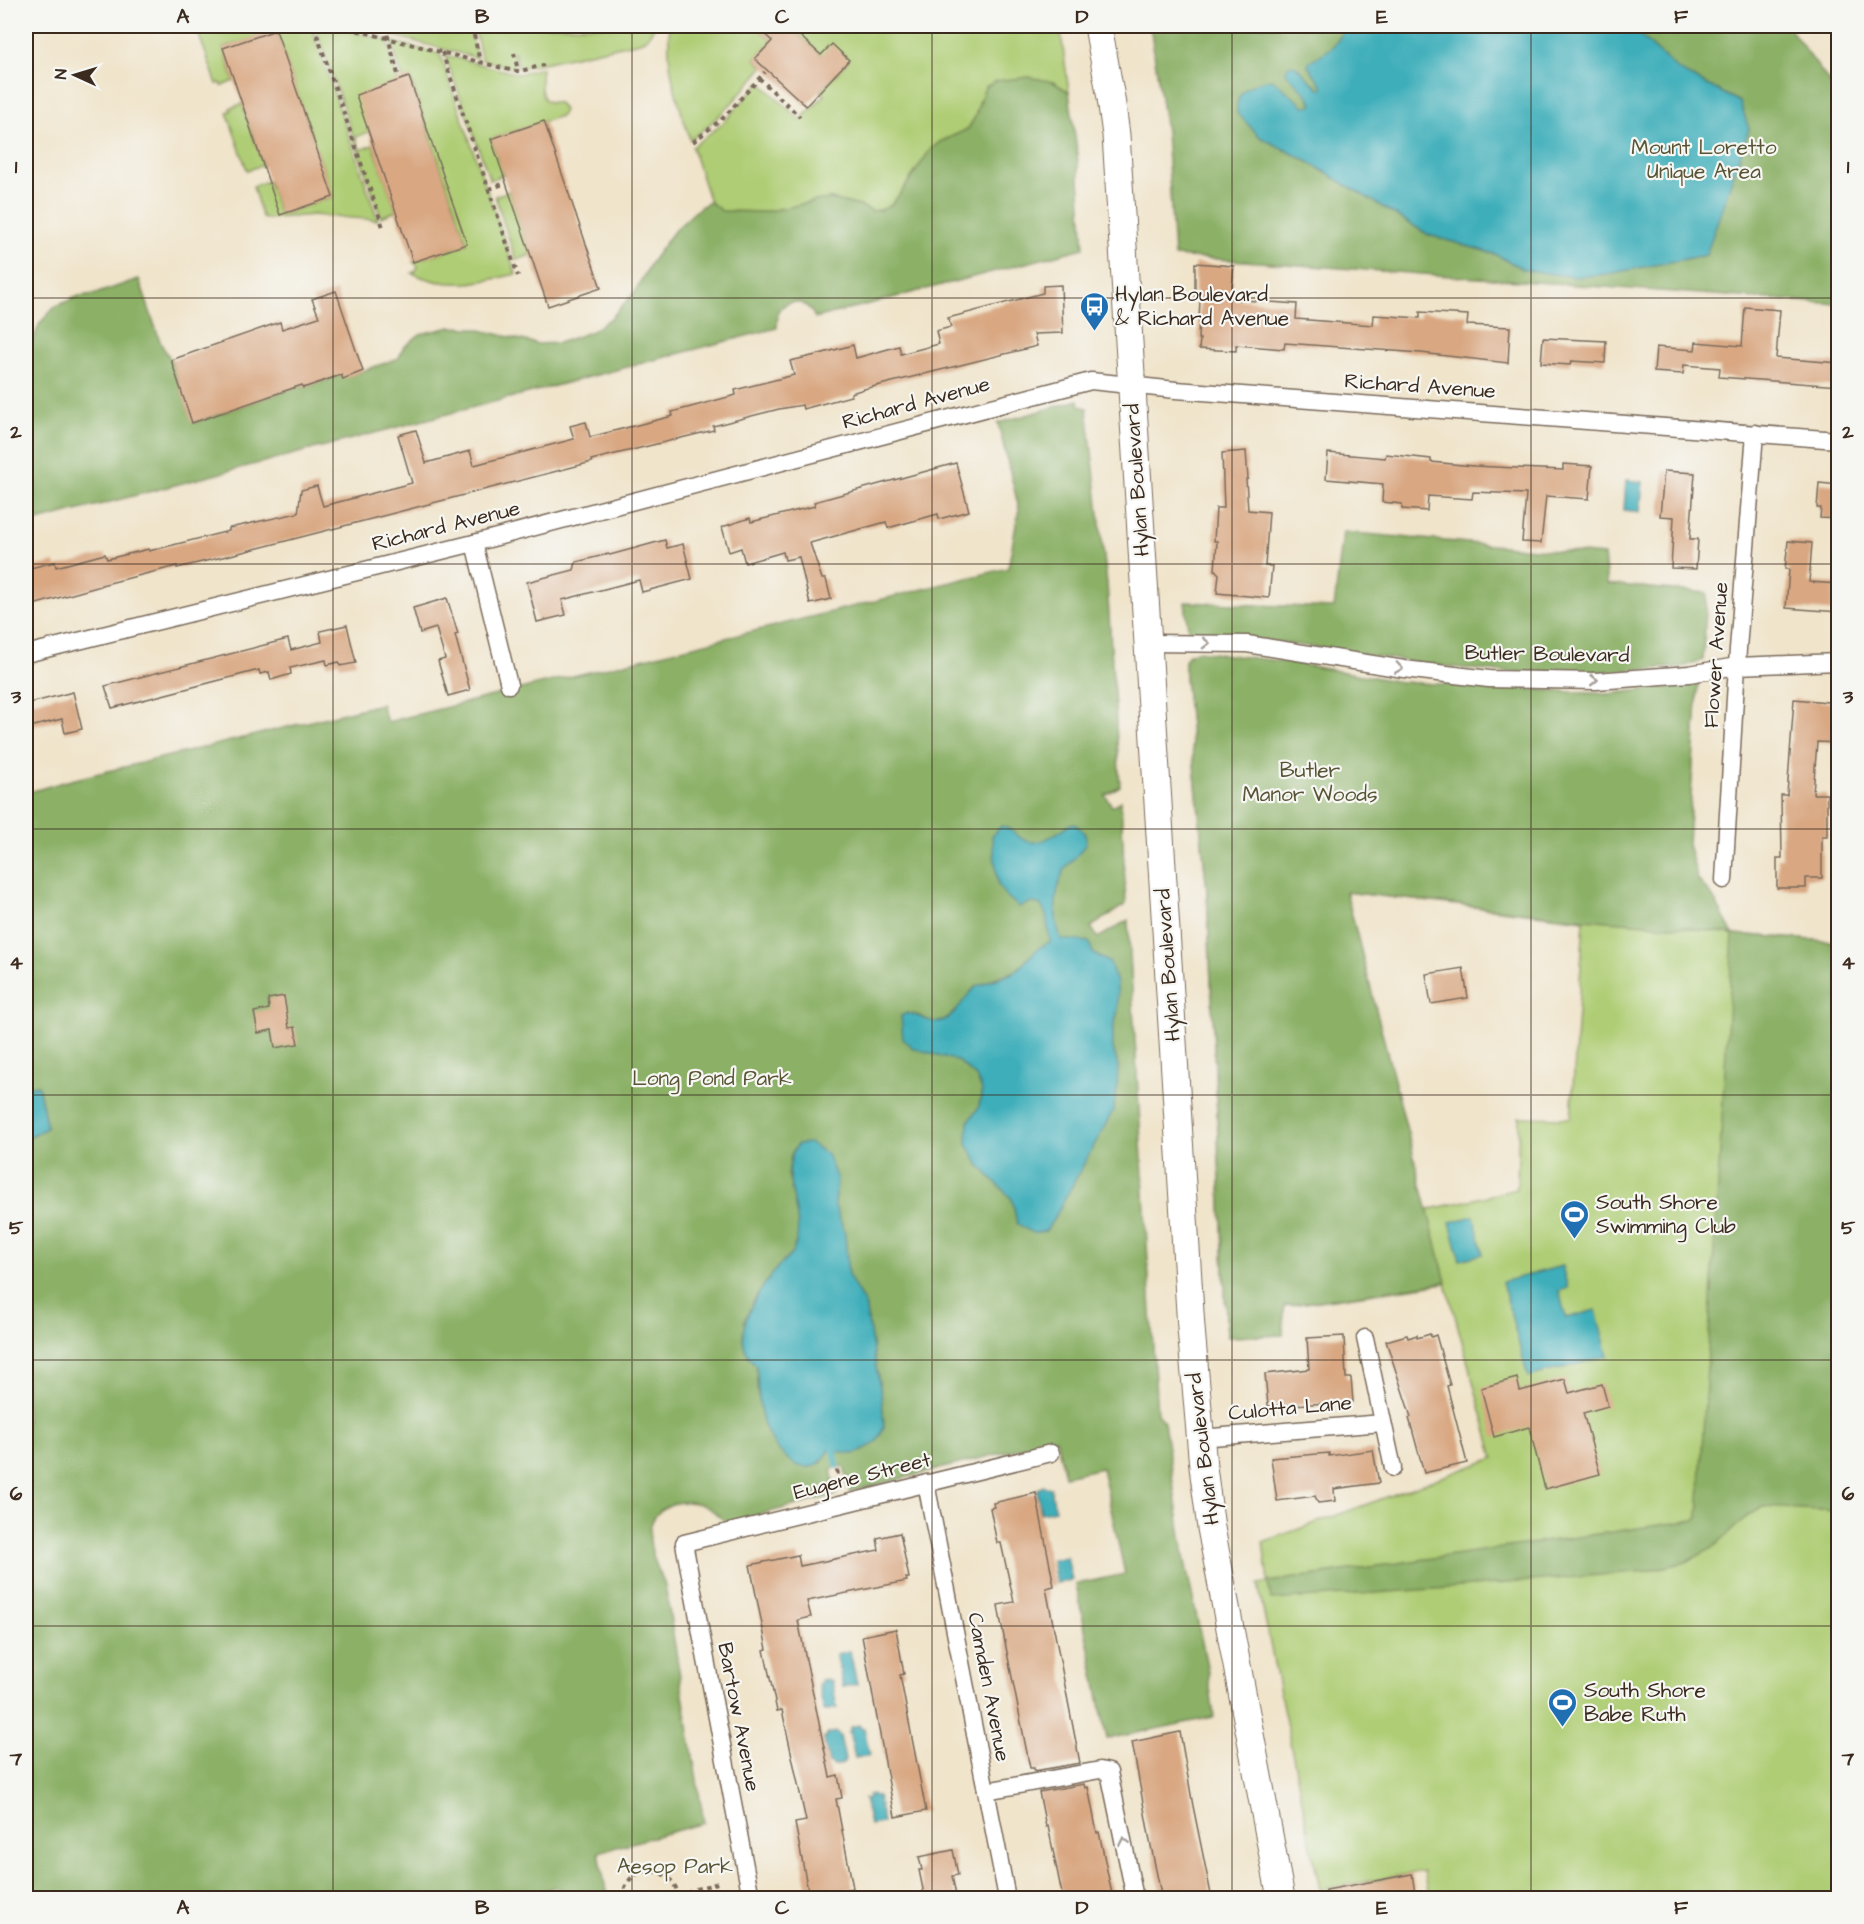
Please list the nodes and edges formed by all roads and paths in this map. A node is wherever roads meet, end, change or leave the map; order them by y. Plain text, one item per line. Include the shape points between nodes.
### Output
1 (263, 26) edge
2 (314, 26) edge
3 (340, 26) edge
4 (385, 26) edge
5 (472, 26) edge
6 (1098, 26) edge
7 (265, 32) dead end
8 (388, 38) junction
9 (442, 52) junction
10 (514, 53) dead end
11 (480, 62) junction
12 (544, 66) dead end
13 (518, 71) junction
14 (765, 72) dead end
15 (399, 78) dead end
16 (759, 78) junction
17 (800, 117) dead end
18 (693, 142) dead end
19 (506, 183) dead end
20 (489, 189) junction
21 (384, 230) dead end
22 (518, 276) dead end
23 (1131, 384) junction
24 (1755, 434) junction
25 (1839, 440) edge
26 (474, 543) junction
27 (1148, 643) junction
28 (26, 654) edge
29 (1839, 662) edge
30 (1737, 666) junction
31 (509, 685) dead end
32 (1724, 880) dead end
33 (1365, 1338) dead end
34 (1383, 1423) junction
35 (1200, 1438) junction
36 (1051, 1453) dead end
37 (1394, 1468) dead end
38 (837, 1470) dead end
39 (926, 1483) junction
40 (842, 1496) dead end
41 (684, 1543) joint
42 (986, 1791) junction
43 (721, 1882) dead end
44 (689, 1892) junction
45 (622, 1899) edge
46 (679, 1899) edge
47 (689, 1899) edge
48 (751, 1899) edge
49 (1007, 1899) edge
50 (1135, 1899) edge
51 (1281, 1899) edge

1 - 7 path
2 - 21 path
3 - 8 path
4 - 8 path
5 - 11 path
6 - 23 main road, Hylan Boulevard via 1114,116
8 - 9 path
8 - 15 path
9 - 11 path
9 - 20 path
10 - 13 path
11 - 13 path
12 - 13 path
14 - 16 path
16 - 17 path
16 - 18 path via 715,126
19 - 20 path
20 - 22 path
23 - 24 street, Richard Avenue
23 - 26 street, Richard Avenue via 1082,382
23 - 27 main road, Hylan Boulevard
24 - 25 street, Richard Avenue
24 - 30 street, Flower Avenue
26 - 28 street, Richard Avenue
26 - 31 street
27 -> 30 street, Butler Boulevard via 1247,644 1489,679 1596,681
27 - 35 main road, Hylan Boulevard
29 - 30 street, Butler Boulevard
30 - 32 street, Flower Avenue
33 - 34 street, Culotta Lane
34 - 35 street, Culotta Lane
34 - 37 street, Culotta Lane
35 - 51 main road, Hylan Boulevard via 1213,1539
36 - 39 street, Eugene Street
38 - 40 path
39 - 41 street, Eugene Street
39 - 42 street, Camden Avenue
41 - 48 street, Bartow Avenue
42 - 49 street, Camden Avenue
50 -> 42 street via 1109,1772 1100,1770
43 - 44 path
44 - 46 path
44 - 47 path
45 - 46 path via 632,1877 649,1870 666,1875

